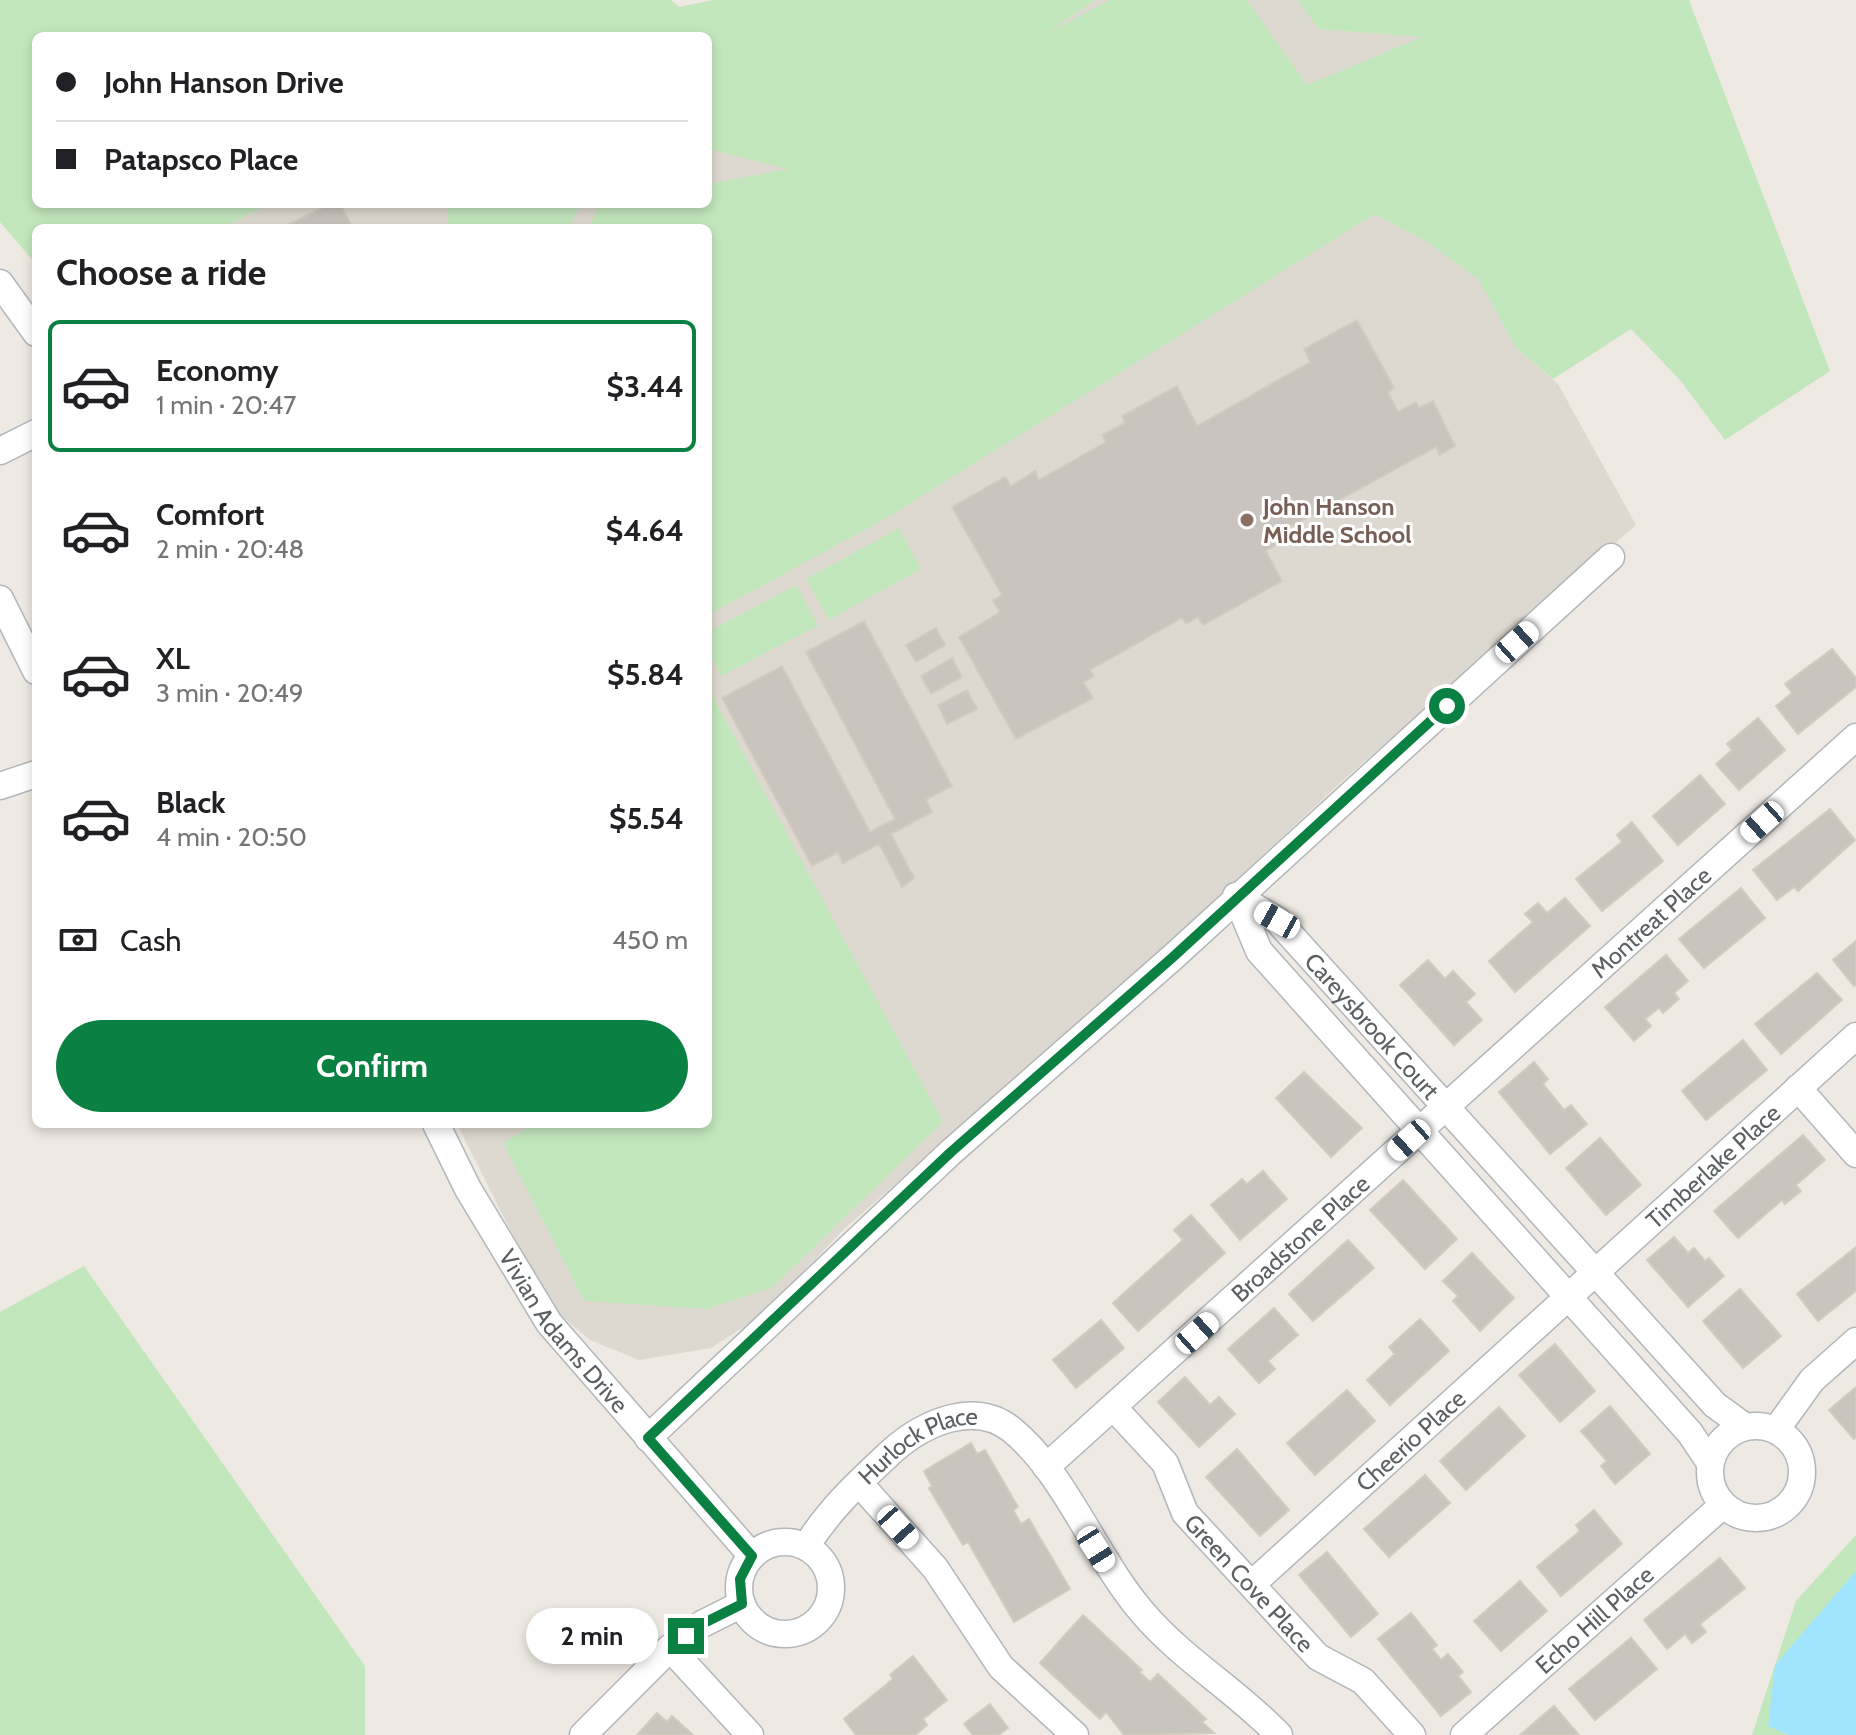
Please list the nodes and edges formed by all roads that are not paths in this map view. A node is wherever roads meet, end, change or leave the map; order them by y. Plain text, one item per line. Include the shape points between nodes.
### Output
1 (0, 283) edge
2 (32, 327) edge
3 (32, 435) edge
4 (0, 451) edge
5 (1611, 557) dead end
6 (0, 599) edge
7 (32, 663) edge
8 (1856, 737) edge
9 (32, 775) edge
10 (0, 786) edge
11 (1236, 896) junction
12 (1856, 1036) edge
13 (1798, 1088) junction
14 (1447, 1107) junction
15 (438, 1128) edge
16 (1420, 1131) junction
17 (1856, 1154) edge
18 (1597, 1271) junction
19 (1569, 1296) junction
20 (1856, 1341) edge
21 (1114, 1408) junction
22 (1744, 1426) junction
23 (1776, 1430) junction
24 (648, 1438) junction
25 (1710, 1463) junction
26 (1046, 1467) junction
27 (859, 1483) junction
28 (1723, 1505) junction
29 (806, 1547) junction
30 (752, 1556) junction
31 (1252, 1584) junction
32 (742, 1604) junction
33 (670, 1648) junction
34 (1266, 1730) edge
35 (1070, 1733) edge
36 (583, 1735) edge
37 (750, 1735) edge
38 (1412, 1735) edge
39 (1464, 1735) edge

1 - 2 street
3 - 4 street
5 - 11 street
6 - 7 street
8 - 14 street, Montreat Place
9 - 10 street
11 - 14 street, Careysbrook Court via 1277,920
11 - 16 street, Careysbrook Court via 1259,951
11 - 24 street via 951,1152
12 - 13 street, Timberlake Place
13 - 17 street
13 - 18 street, Timberlake Place
14 - 16 street, Broadstone Place
14 - 18 street, Careysbrook Court
15 - 24 street, Vivian Adams Drive via 468,1189 549,1323
16 - 19 street, Careysbrook Court
16 - 21 street, Broadstone Place
18 - 19 street, Timberlake Place
18 - 22 street, Careysbrook Court via 1715,1405
19 - 25 street, Careysbrook Court via 1690,1433
19 - 31 street, Cheerio Place
20 - 23 street via 1812,1380
21 - 26 street, Broadstone Place
21 - 31 street, Green Cove Place via 1165,1463 1185,1513
22 - 23 street
22 - 25 street via 1724,1438
23 - 28 street via 1798,1451 1799,1490 1791,1503 1761,1518 1745,1518
24 - 30 street, Vivian Adams Drive
25 - 28 street via 1710,1479
26 - 27 street, Hurlock Place via 1010,1428 972,1415 935,1422 904,1440
26 - 34 street, Hurlock Place via 1113,1576 1145,1616
27 - 29 street, Hurlock Place via 825,1516
27 - 35 street via 935,1568 1001,1667
28 - 39 street, Echo Hill Place
29 - 30 street via 777,1542
29 - 32 street via 823,1562 830,1582 830,1596 816,1621 791,1633 777,1633 756,1623
30 - 32 street via 740,1579
31 - 38 street, Green Cove Place via 1318,1657 1363,1681
32 - 33 street
33 - 36 street
33 - 37 street

